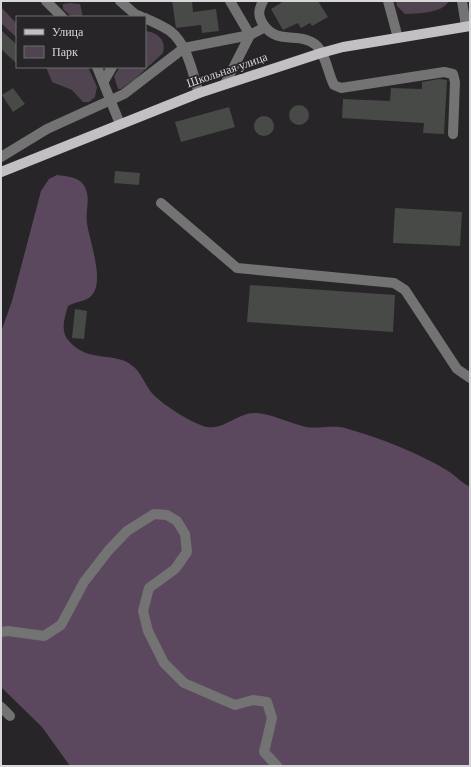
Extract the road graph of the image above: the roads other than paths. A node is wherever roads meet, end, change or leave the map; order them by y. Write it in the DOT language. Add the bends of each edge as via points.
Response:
graph roads {
  1 [pos="46,1"];
  2 [pos="120,1"];
  3 [pos="230,1"];
  4 [pos="263,1"];
  5 [pos="379,1"];
  6 [pos="388,1"];
  7 [pos="462,1"];
  8 [pos="391,14"];
  9 [pos="61,16"];
  10 [pos="137,16"];
  11 [pos="146,19"];
  12 [pos="468,26"];
  13 [pos="265,27"];
  14 [pos="250,35"];
  15 [pos="398,38"];
  16 [pos="184,48"];
  17 [pos="321,53"];
  18 [pos="98,68"];
  19 [pos="111,68"];
  20 [pos="104,81"];
  21 [pos="225,84"];
  22 [pos="199,93"];
  23 [pos="110,100"];
  24 [pos="120,124"];
  25 [pos="453,134"];
  26 [pos="1,157"];
  27 [pos="1,172"];
  28 [pos="161,203"];
  29 [pos="470,378"];
  30 [pos="1,632"];
  31 [pos="1,707"];
  32 [pos="10,716"];
  33 [pos="277,766"];
  1 -- 9 [label="lane"];
  2 -- 10 [label="lane"];
  3 -- 14 [label="lane"];
  4 -- 13 [label="lane" via="258,16"];
  5 -- 8 [label="lane"];
  6 -- 8 [label="lane"];
  7 -- 12 [label="lane"];
  8 -- 15 [label="lane"];
  11 -- 16 [label="lane" via="170,31"];
  12 -- 15 [label="main road, Школьная улица"];
  13 -- 14 [label="lane"];
  13 -- 17 [label="lane" via="272,34 308,41"];
  14 -- 16 [label="lane"];
  14 -- 21 [label="lane"];
  15 -- 17 [label="main road, Школьная улица"];
  16 -- 22 [label="lane"];
  16 -- 23 [label="lane" via="133,87"];
  17 -- 21 [label="main road, Школьная улица"];
  17 -- 25 [label="lane" via="334,85 341,88 444,72 453,74 456,82"];
  18 -- 20 [label="lane"];
  19 -- 20 [label="lane"];
  20 -- 23 [label="lane"];
  21 -- 22 [label="main road, Школьная улица"];
  22 -- 24 [label="main road, Школьная улица"];
  23 -- 24 [label="lane"];
  23 -- 26 [label="lane" via="37,134"];
  24 -- 27 [label="main road, Школьная улица"];
  28 -- 29 [label="lane" via="237,268 394,282 405,290 457,369"];
  30 -- 33 [label="lane" via="44,636 61,624 84,582 127,531 154,514 167,515 176,521 185,534 186,552 175,568 149,588 144,611 148,631 164,663 184,683 235,705 253,700 267,702 272,718 264,752"];
  31 -- 32 [label="lane"];
}
